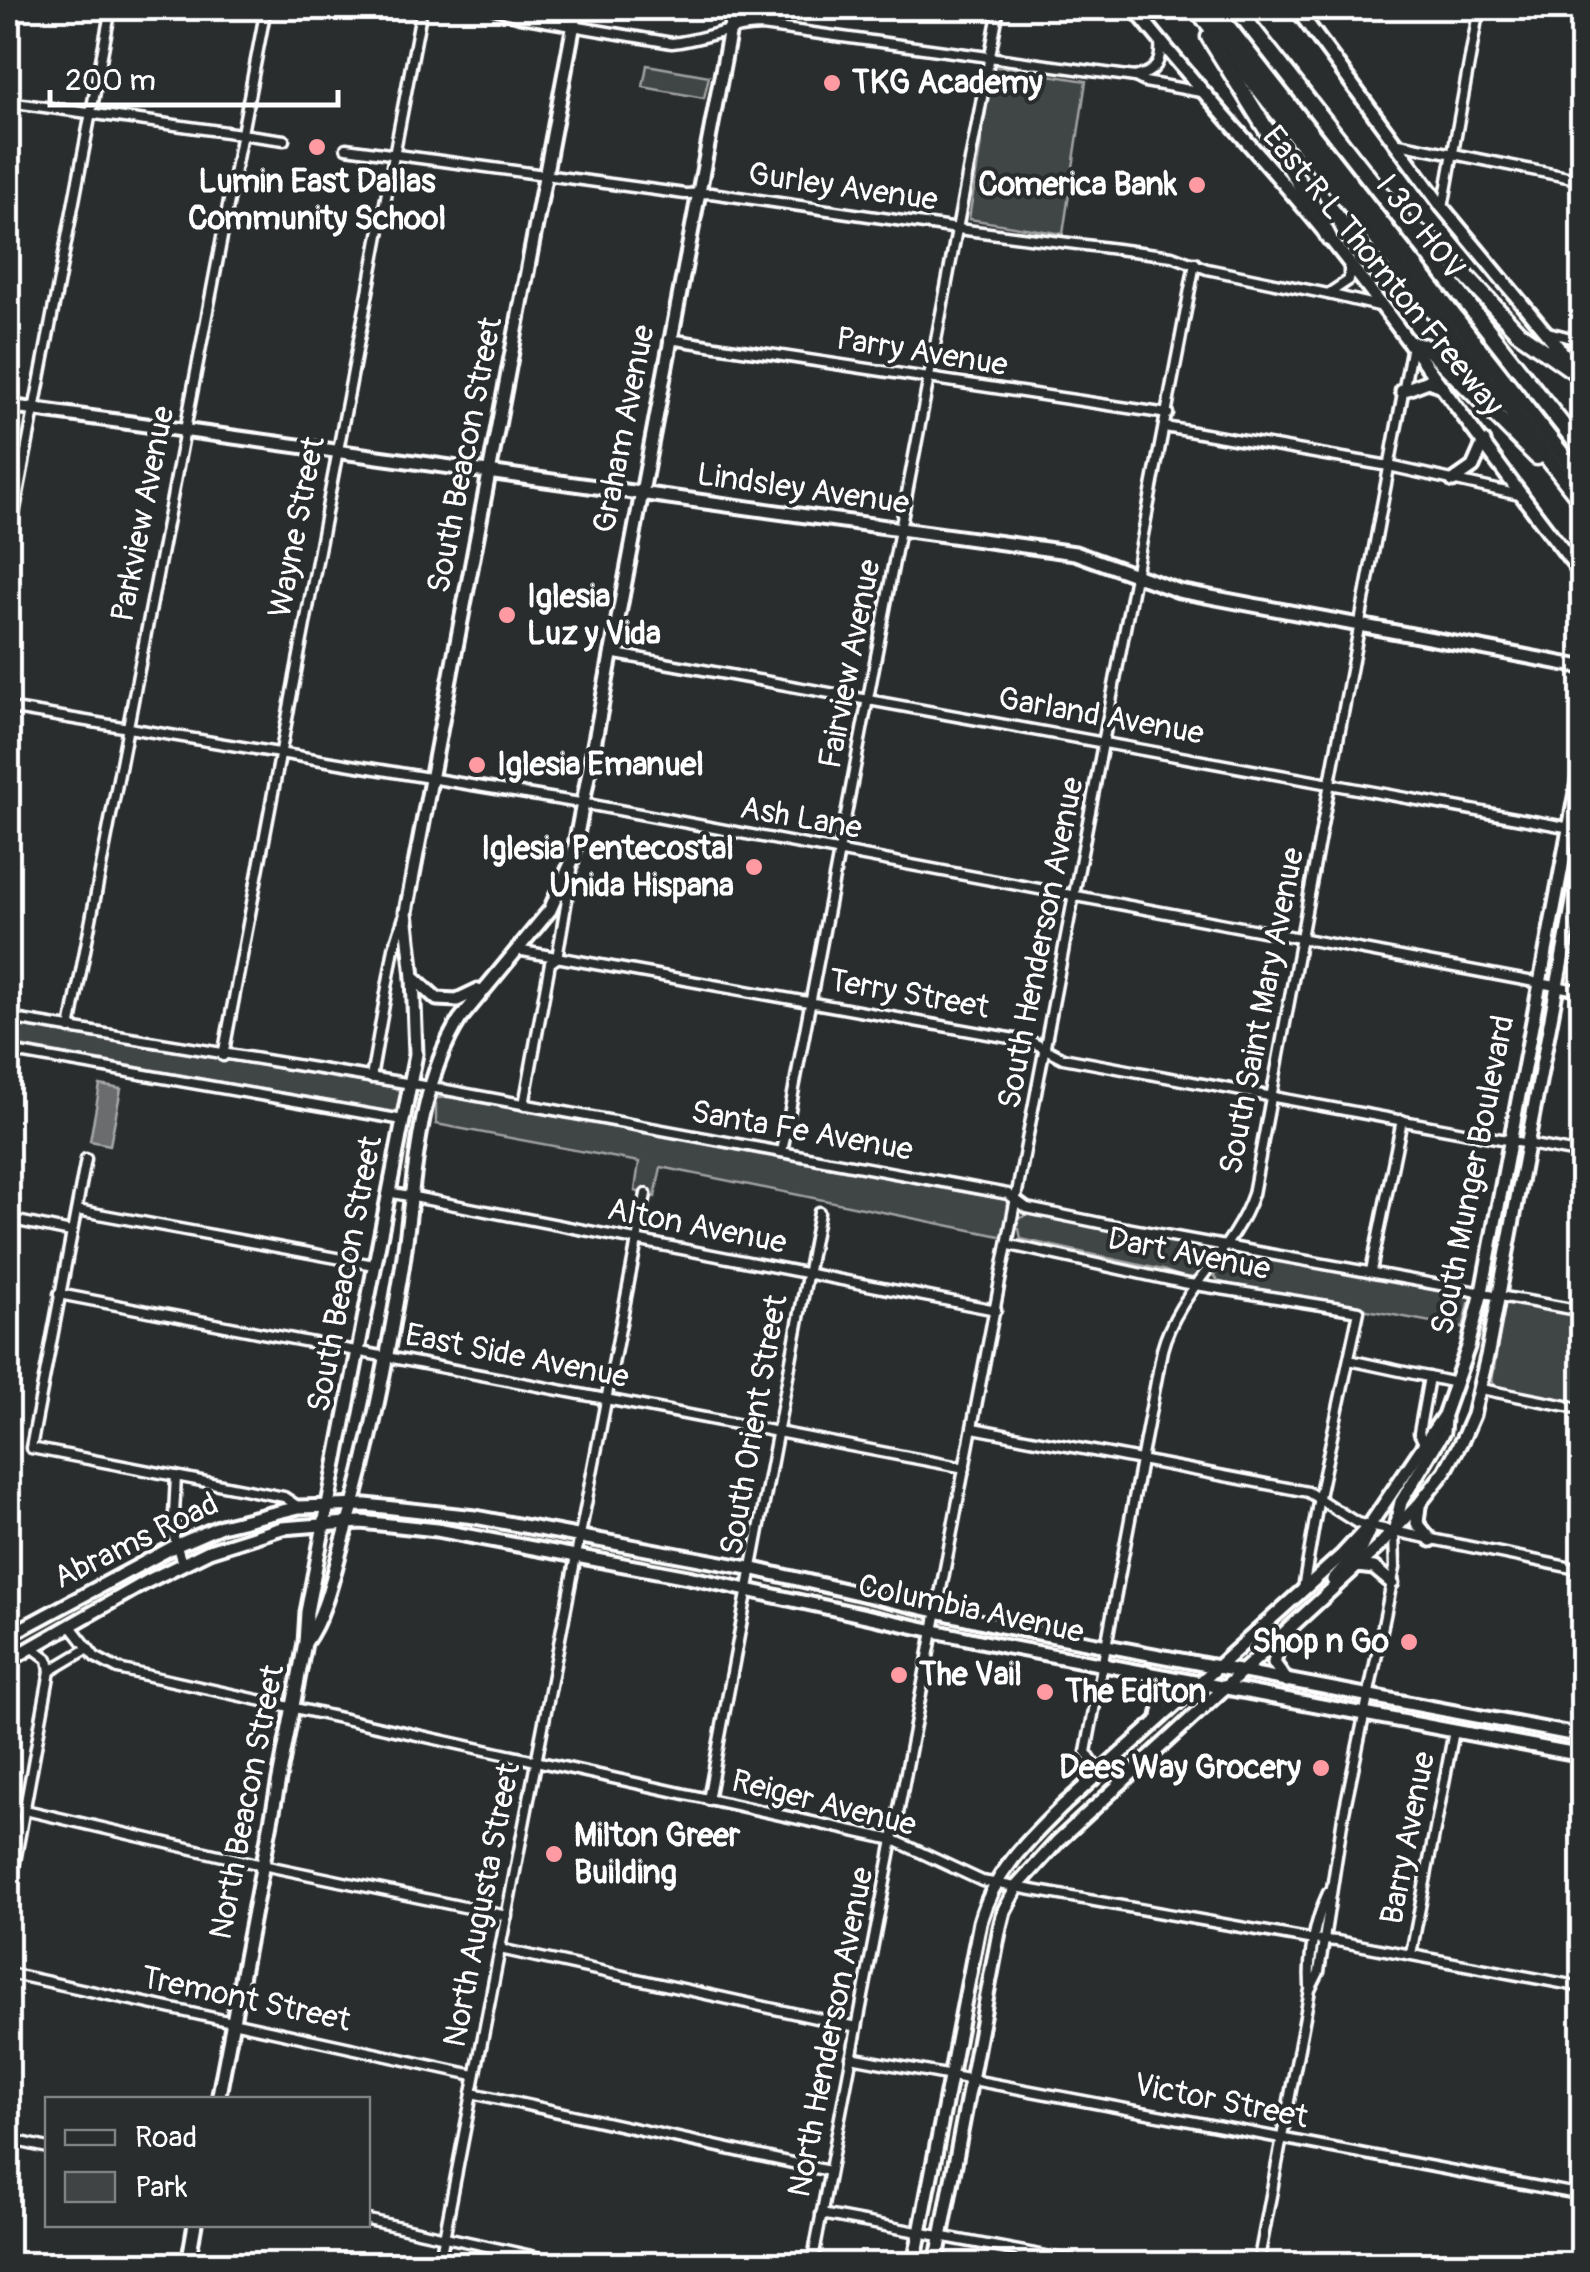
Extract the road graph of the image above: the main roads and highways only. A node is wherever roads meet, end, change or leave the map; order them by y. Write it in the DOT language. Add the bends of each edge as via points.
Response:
graph roads {
  1 [pos="576,8"];
  2 [pos="734,8"];
  3 [pos="1134,8"];
  4 [pos="1194,8"];
  5 [pos="1216,8"];
  6 [pos="1236,8"];
  7 [pos="1296,8"];
  8 [pos="1404,222"];
  9 [pos="1330,238"];
  10 [pos="1412,344"];
  11 [pos="1582,377"];
  12 [pos="1402,391"];
  13 [pos="1449,392"];
  14 [pos="8,406"];
  15 [pos="1484,442"];
  16 [pos="1582,450"];
  17 [pos="488,472"];
  18 [pos="1453,481"];
  19 [pos="1580,487"];
  20 [pos="640,494"];
  21 [pos="1582,574"];
  22 [pos="1582,668"];
  23 [pos="1582,760"];
  24 [pos="1576,829"];
  25 [pos="1582,854"];
  26 [pos="413,977"];
  27 [pos="483,988"];
  28 [pos="430,1087"];
  29 [pos="1444,1415"];
  30 [pos="1420,1503"];
  31 [pos="330,1504"];
  32 [pos="354,1504"];
  33 [pos="349,1521"];
  34 [pos="326,1523"];
  35 [pos="1369,1526"];
  36 [pos="1394,1532"];
  37 [pos="1431,1540"];
  38 [pos="1358,1566"];
  39 [pos="1392,1583"];
  40 [pos="1331,1589"];
  41 [pos="50,1614"];
  42 [pos="70,1626"];
  43 [pos="1283,1632"];
  44 [pos="8,1636"];
  45 [pos="305,1644"];
  46 [pos="8,1660"];
  47 [pos="1216,1668"];
  48 [pos="1147,1672"];
  49 [pos="1240,1672"];
  50 [pos="1287,1681"];
  51 [pos="1200,1683"];
  52 [pos="1224,1688"];
  53 [pos="1157,1721"];
  54 [pos="1550,1730"];
  55 [pos="1582,1736"];
  56 [pos="1546,1748"];
  57 [pos="1582,1755"];
  58 [pos="219,2097"];
  59 [pos="194,2227"];
  60 [pos="1582,2248"];
  61 [pos="188,2264"];
  62 [pos="914,2264"];
  63 [pos="936,2264"];
  64 [pos="1580,2264"];
  1 -- 17 [label="main road, South Beacon Street"];
  2 -- 20 [label="main road, Graham Avenue"];
  3 -- 9 [label="main road, East R L Thornton Freeway"];
  4 -- 9 [label="highway"];
  4 -- 19 [label="highway, East R L Thornton Freeway"];
  5 -- 19 [label="highway, I 30 HOV"];
  6 -- 8 [label="highway, East R L Thornton Freeway"];
  7 -- 11 [label="main road" via="1443,208"];
  8 -- 11 [label="highway" via="1440,247 1518,332"];
  8 -- 16 [label="highway, East R L Thornton Freeway"];
  9 -- 10 [label="main road, East R L Thornton Freeway"];
  10 -- 13 [label="main road, East R L Thornton Freeway"];
  10 -- 19 [label="highway" via="1427,347"];
  12 -- 13 [label="main road" via="1428,380"];
  13 -- 15 [label="main road, East R L Thornton Freeway"];
  14 -- 17 [label="main road, Lindsley Avenue"];
  15 -- 18 [label="main road" via="1473,467"];
  15 -- 21 [label="main road, East R L Thornton Freeway"];
  17 -- 20 [label="main road, Lindsley Avenue"];
  17 -- 26 [label="main road, South Beacon Street" via="406,912"];
  20 -- 22 [label="main road, Lindsley Avenue" via="1075,554 1179,591"];
  20 -- 27 [label="main road, Graham Avenue" via="572,861 550,910"];
  23 -- 24 [label="main road, South Munger Boulevard"];
  24 -- 29 [label="main road, South Munger Boulevard" via="1539,984 1482,1292"];
  25 -- 30 [label="main road, South Munger Boulevard" via="1481,1388 1463,1438"];
  26 -- 27 [label="main road" via="437,999 457,1000"];
  26 -- 31 [label="main road, South Beacon Street" via="416,1054"];
  27 -- 28 [label="main road, Graham Avenue" via="448,1039"];
  28 -- 32 [label="main road, South Beacon Street"];
  29 -- 35 [label="main road, South Munger Boulevard"];
  29 -- 36 [label="main road" via="1443,1432 1401,1502"];
  30 -- 36 [label="main road, South Munger Boulevard"];
  30 -- 37 [label="main road" via="1417,1523"];
  31 -- 32 [label="main road, Abrams Road"];
  31 -- 34 [label="main road, South Beacon Street"];
  31 -- 41 [label="main road, Abrams Road" via="221,1526"];
  32 -- 33 [label="main road, South Beacon Street"];
  32 -- 47 [label="main road, Columbia Avenue" via="451,1514 754,1569"];
  33 -- 34 [label="main road, Abrams Road"];
  33 -- 45 [label="main road, North Beacon Street"];
  33 -- 48 [label="main road, Columbia Avenue" via="576,1556"];
  34 -- 42 [label="main road, Abrams Road" via="257,1534 182,1563"];
  34 -- 45 [label="main road, South Beacon Street"];
  35 -- 40 [label="main road"];
  35 -- 47 [label="main road, South Munger Boulevard"];
  36 -- 38 [label="main road, South Munger Boulevard"];
  38 -- 39 [label="main road" via="1374,1568"];
  38 -- 40 [label="main road, South Munger Boulevard"];
  40 -- 43 [label="main road, South Munger Boulevard"];
  41 -- 42 [label="main road"];
  41 -- 44 [label="main road, Abrams Road"];
  42 -- 46 [label="main road, Abrams Road"];
  43 -- 49 [label="main road, South Munger Boulevard"];
  43 -- 50 [label="main road" via="1274,1663"];
  45 -- 58 [label="main road, North Beacon Street"];
  47 -- 49 [label="main road, Columbia Avenue"];
  47 -- 51 [label="main road, South Munger Boulevard"];
  48 -- 51 [label="main road, Columbia Avenue"];
  48 -- 53 [label="main road" via="1163,1695"];
  49 -- 50 [label="main road, Columbia Avenue"];
  49 -- 52 [label="main road, South Munger Boulevard"];
  50 -- 54 [label="main road, Columbia Avenue"];
  51 -- 52 [label="main road, Columbia Avenue"];
  51 -- 53 [label="main road, South Munger Boulevard"];
  52 -- 56 [label="main road, Columbia Avenue"];
  52 -- 63 [label="main road, South Munger Boulevard" via="1058,1841 1004,1911"];
  53 -- 62 [label="main road, South Munger Boulevard" via="1021,1848 994,1883 980,1922"];
  54 -- 55 [label="main road, Columbia Avenue"];
  54 -- 56 [label="main road"];
  56 -- 57 [label="main road, Columbia Avenue"];
  59 -- 61 [label="main road"];
  60 -- 64 [label="main road"];
}
